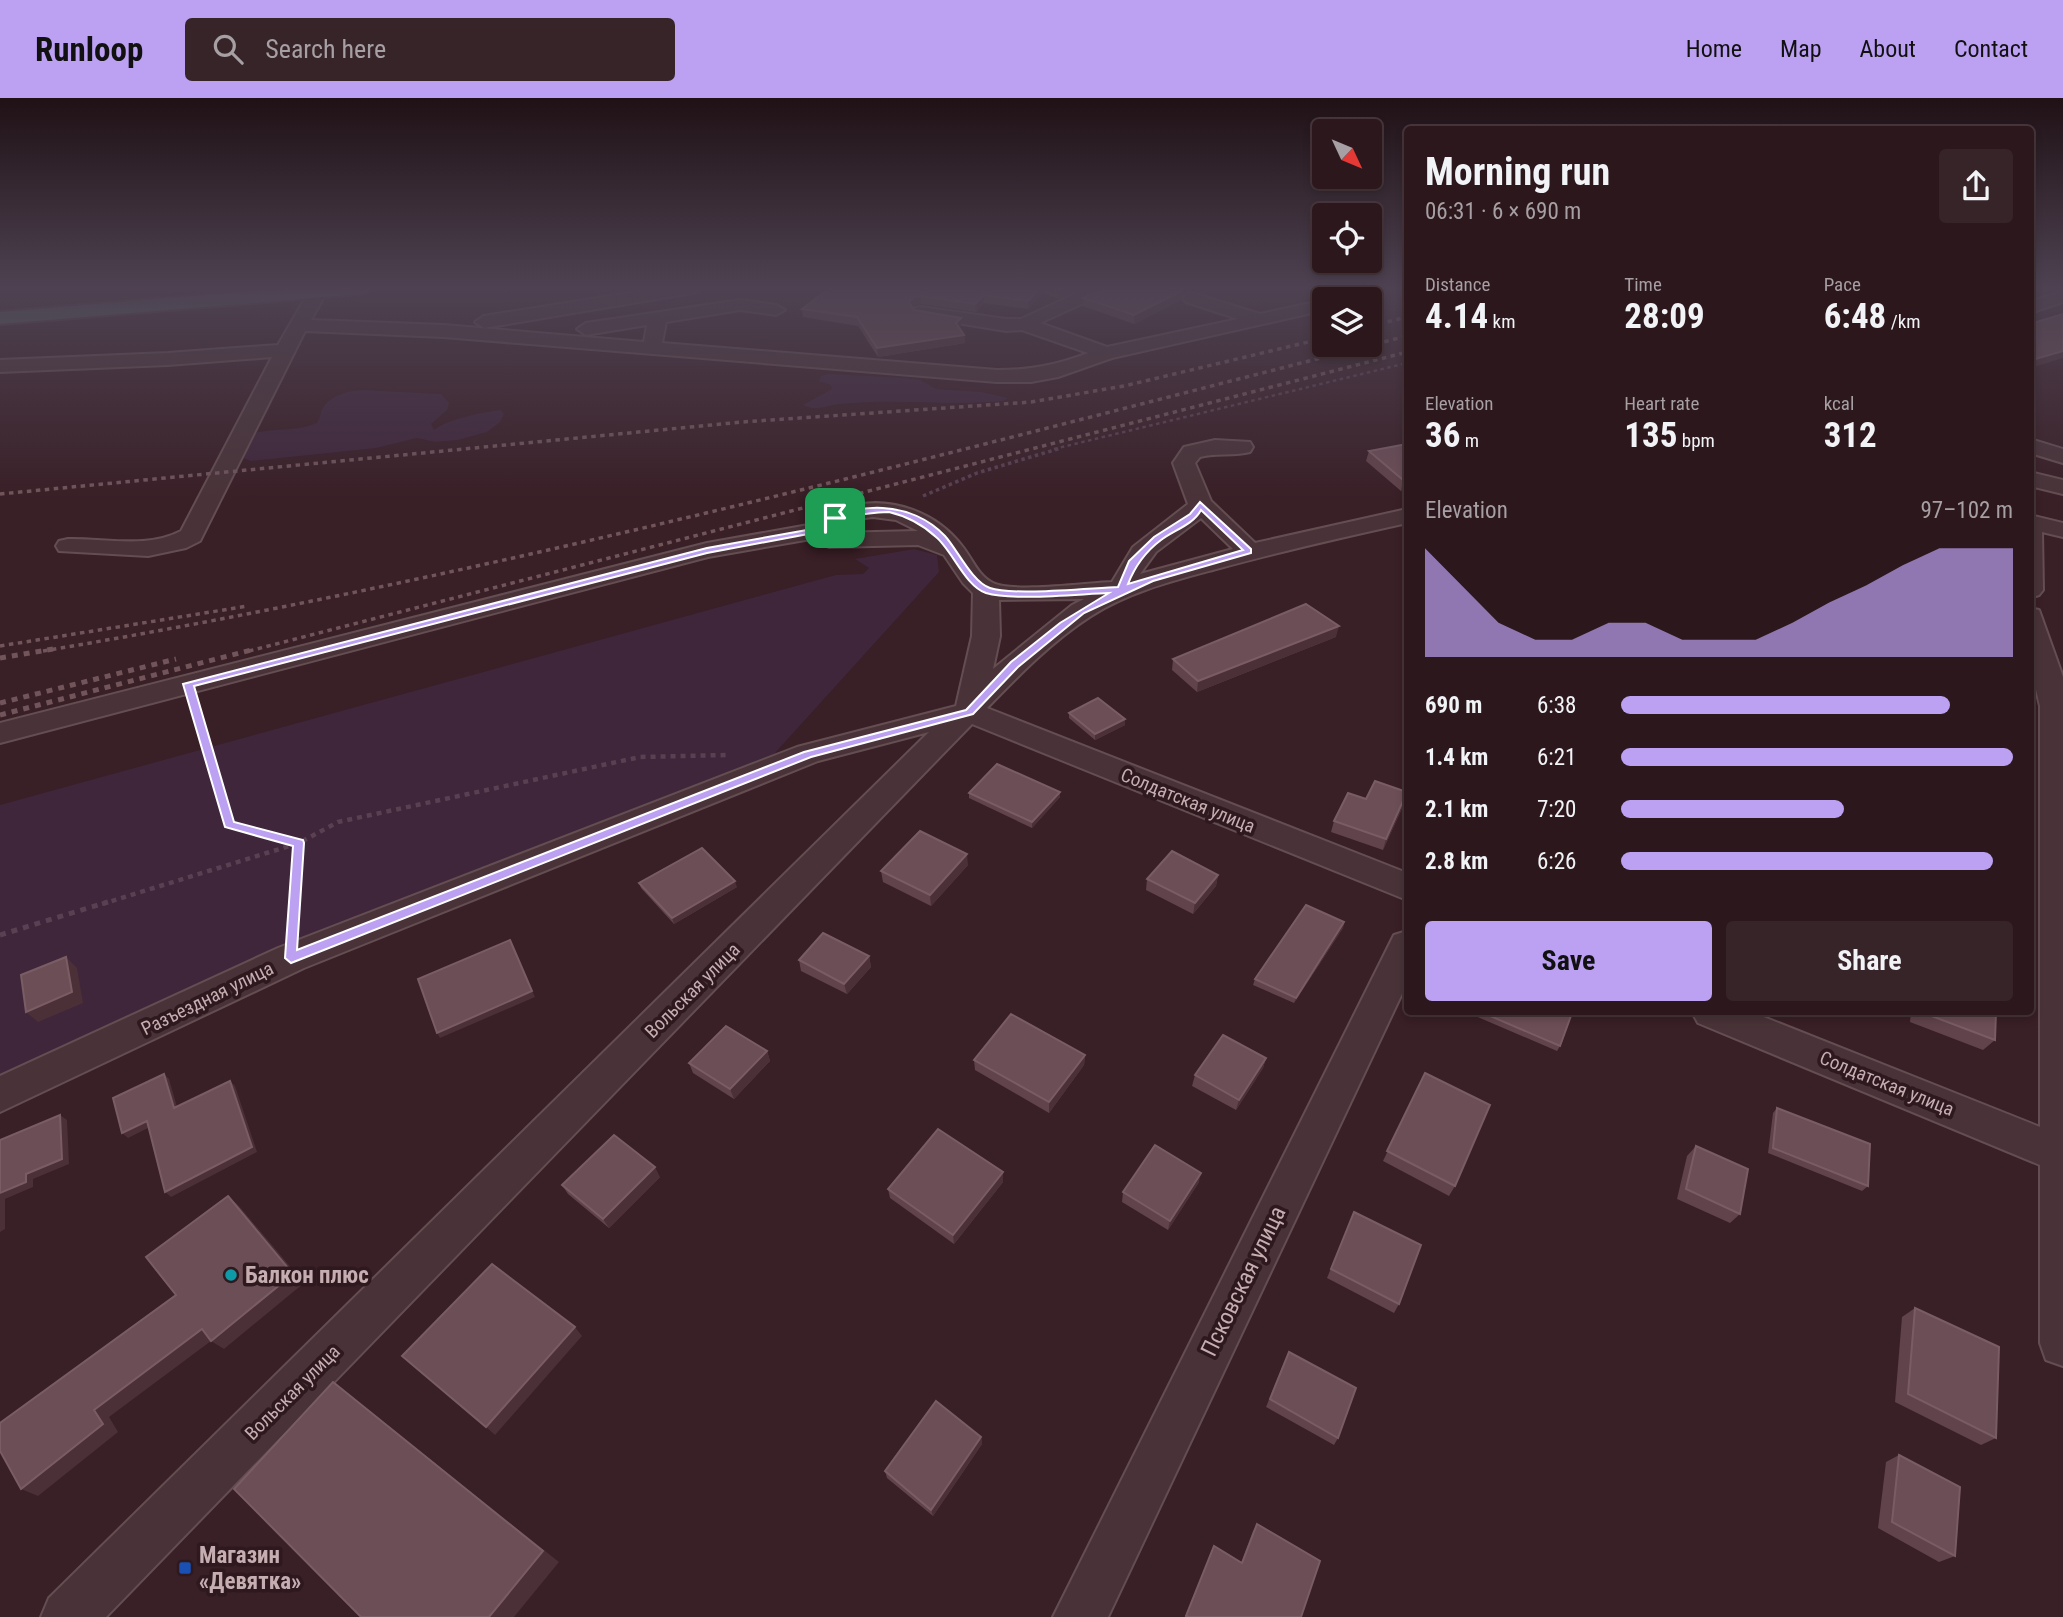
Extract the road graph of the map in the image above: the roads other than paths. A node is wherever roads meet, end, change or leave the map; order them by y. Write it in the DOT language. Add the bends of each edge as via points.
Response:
graph roads {
  1 [pos="169,359"];
  2 [pos="281,359"];
  3 [pos="787,359"];
  4 [pos="1090,359"];
  5 [pos="0,366"];
  6 [pos="1242,447"];
  7 [pos="2034,447"];
  8 [pos="2063,456"];
  9 [pos="2034,481"];
  10 [pos="2063,487"];
  11 [pos="1200,505"];
  12 [pos="1404,517"];
  13 [pos="2034,523"];
  14 [pos="821,530"];
  15 [pos="2063,530"];
  16 [pos="68,545"];
  17 [pos="952,550"];
  18 [pos="1248,551"];
  19 [pos="986,590"];
  20 [pos="1122,590"];
  21 [pos="2034,638"];
  22 [pos="970,712"];
  23 [pos="0,733"];
  24 [pos="1404,886"];
  25 [pos="1404,950"];
  26 [pos="1718,1015"];
  27 [pos="0,1095"];
  28 [pos="2062,1155"];
  29 [pos="2063,1343"];
  30 [pos="68,1617"];
  31 [pos="1080,1617"];
  1 -- 5 [label="street"];
  2 -- 16 [label="street" via="191,536 156,547"];
  3 -- 4 [label="street" via="1031,376"];
  6 -- 11 [label="street" via="1192,452 1184,463"];
  7 -- 8 [label="street"];
  9 -- 10 [label="street"];
  11 -- 18 [label="street"];
  11 -- 20 [label="street" via="1194,516 1157,539 1132,563"];
  12 -- 18 [label="street, Вольская улица"];
  13 -- 15 [label="street"];
  14 -- 17 [label="street" via="821,536 829,540 921,538"];
  14 -- 17 [label="street" via="846,514 898,511 922,521"];
  14 -- 23 [label="street" via="695,553"];
  17 -- 19 [label="street"];
  18 -- 20 [label="street, Вольская улица"];
  19 -- 20 [label="street"];
  19 -- 22 [label="street" via="986,636"];
  20 -- 22 [label="street, Вольская улица" via="1081,611 1014,664"];
  21 -- 28 [label="street" via="2051,683 2054,706"];
  22 -- 24 [label="street, Солдатская улица"];
  22 -- 27 [label="street, Разъездная улица" via="808,754 291,958"];
  22 -- 30 [label="street, Вольская улица"];
  25 -- 31 [label="street, Псковская улица"];
  26 -- 28 [label="street, Солдатская улица"];
  28 -- 29 [label="street"];
}
